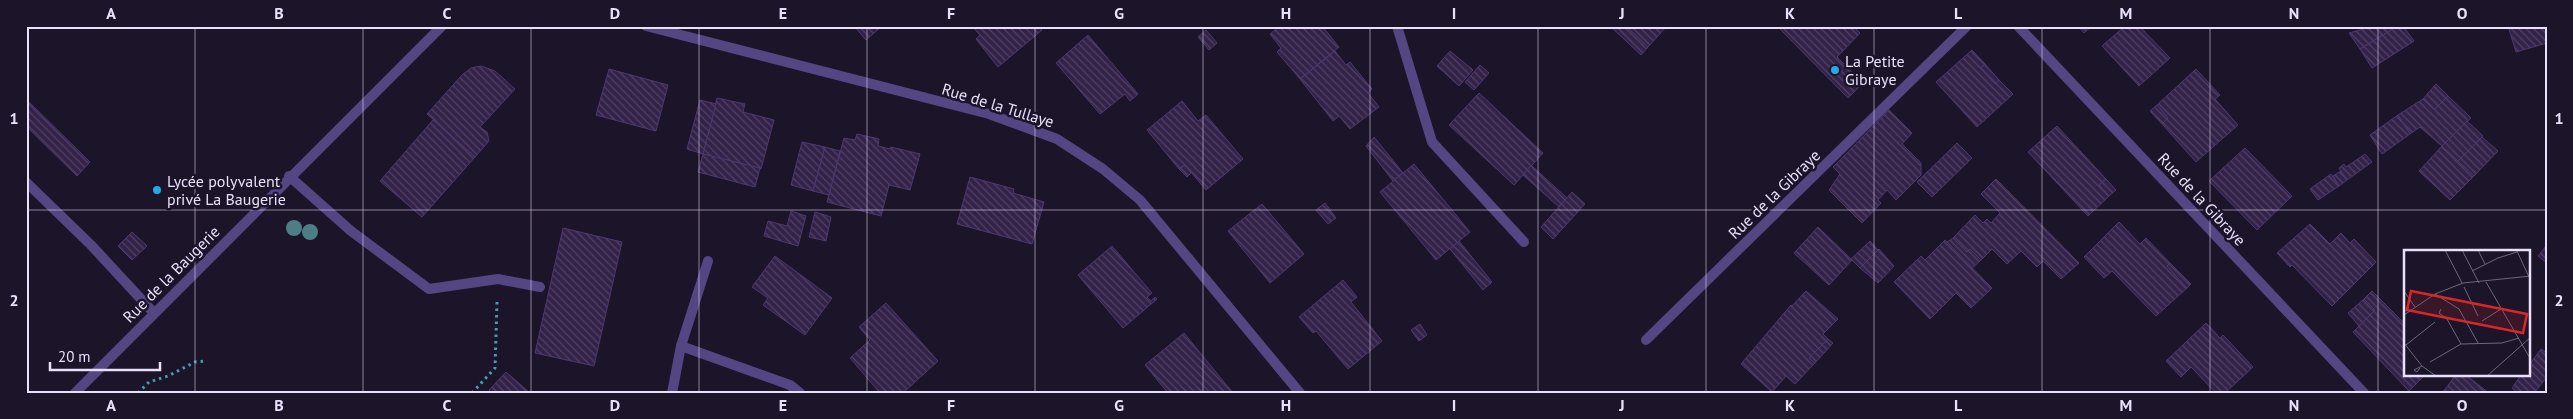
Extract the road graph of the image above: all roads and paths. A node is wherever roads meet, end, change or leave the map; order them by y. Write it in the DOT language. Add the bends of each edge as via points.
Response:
graph roads {
  1 [pos="442,26"];
  2 [pos="646,26"];
  3 [pos="1397,26"];
  4 [pos="1966,26"];
  5 [pos="2018,26"];
  6 [pos="290,176"];
  7 [pos="26,182"];
  8 [pos="1524,242"];
  9 [pos="708,261"];
  10 [pos="498,279"];
  11 [pos="540,287"];
  12 [pos="154,312"];
  13 [pos="1646,340"];
  14 [pos="681,346"];
  15 [pos="206,361"];
  16 [pos="75,393"];
  17 [pos="138,393"];
  18 [pos="472,393"];
  19 [pos="672,393"];
  20 [pos="800,393"];
  21 [pos="1300,393"];
  22 [pos="2364,393"];
  1 -- 6 [label="street, Rue de la Baugerie"];
  2 -- 21 [label="street, Rue de la Tullaye" via="989,114 1057,139 1103,169 1140,200"];
  3 -- 8 [label="street" via="1432,142"];
  4 -- 13 [label="street, Rue de la Gibraye"];
  5 -- 22 [label="street, Rue de la Gibraye"];
  6 -- 10 [label="street" via="351,231 429,289"];
  6 -- 12 [label="street, Rue de la Baugerie"];
  7 -- 12 [label="street"];
  9 -- 14 [label="street"];
  10 -- 11 [label="street"];
  10 -- 18 [label="path" via="495,368"];
  12 -- 16 [label="street, Rue de la Baugerie"];
  14 -- 19 [label="street"];
  14 -- 20 [label="street" via="790,385"];
  15 -- 17 [label="path" via="195,362 149,382"];
}
